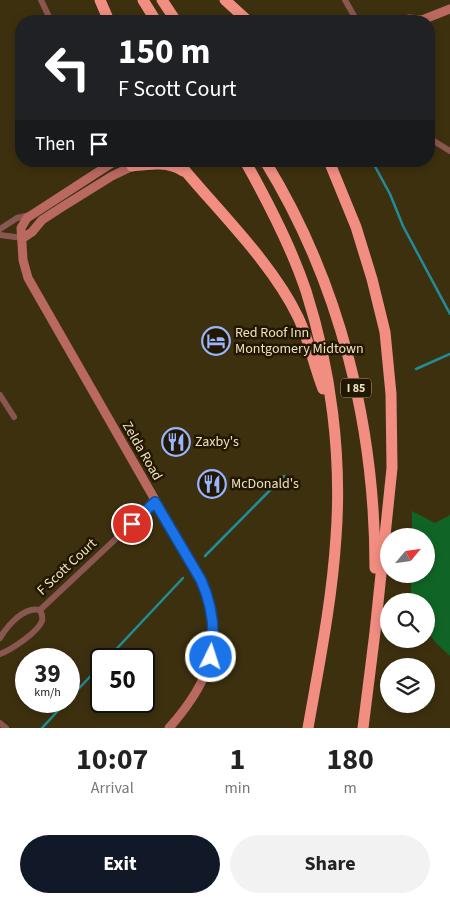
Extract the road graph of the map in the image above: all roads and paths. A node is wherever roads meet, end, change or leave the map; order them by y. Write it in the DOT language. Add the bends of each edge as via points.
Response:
graph roads {
  1 [pos="41,0"];
  2 [pos="100,0"];
  3 [pos="143,0"];
  4 [pos="162,0"];
  5 [pos="225,0"];
  6 [pos="344,0"];
  7 [pos="450,9"];
  8 [pos="48,15"];
  9 [pos="106,15"];
  10 [pos="152,15"];
  11 [pos="172,15"];
  12 [pos="241,15"];
  13 [pos="353,15"];
  14 [pos="435,15"];
  15 [pos="435,142"];
  16 [pos="450,152"];
  17 [pos="102,167"];
  18 [pos="132,167"];
  19 [pos="174,167"];
  20 [pos="182,167"];
  21 [pos="248,167"];
  22 [pos="269,167"];
  23 [pos="331,167"];
  24 [pos="188,175"];
  25 [pos="31,215"];
  26 [pos="0,229"];
  27 [pos="0,235"];
  28 [pos="22,238"];
  29 [pos="0,395"];
  30 [pos="332,414"];
  31 [pos="14,417"];
  32 [pos="155,502"];
  33 [pos="40,610"];
  34 [pos="375,632"];
  35 [pos="0,638"];
  36 [pos="0,654"];
  37 [pos="0,723"];
  38 [pos="6,728"];
  39 [pos="169,728"];
  40 [pos="308,728"];
  41 [pos="362,728"];
  1 -- 8 [label="street"];
  2 -- 9 [label="highway"];
  3 -- 10 [label="highway"];
  4 -- 11 [label="highway"];
  5 -- 12 [label="highway"];
  6 -- 13 [label="street"];
  7 -- 14 [label="main road"];
  15 -- 16 [label="street"];
  17 -- 25 [label="main road"];
  18 -- 28 [label="main road" via="62,207"];
  19 -- 24 [label="highway"];
  20 -- 24 [label="highway"];
  21 -- 30 [label="highway, I 85" via="305,290 318,332"];
  22 -- 34 [label="highway, I 85" via="286,195 316,260 339,324 358,396 371,477"];
  23 -- 34 [label="highway" via="356,227 372,279 385,332 390,385 392,468"];
  24 -- 30 [label="highway" via="239,233 285,294 298,317"];
  25 -- 26 [label="street" via="17,218"];
  25 -- 28 [label="main road, Zelda Road" via="22,228"];
  27 -- 28 [label="street"];
  28 -- 32 [label="main road, Zelda Road" via="28,278"];
  29 -- 31 [label="street"];
  30 -- 40 [label="highway, I 85" via="338,478 336,536 332,582"];
  32 -- 33 [label="street, F Scott Court"];
  32 -- 39 [label="main road, Zelda Road" via="201,580 213,619 213,646 204,680 187,708"];
  33 -- 35 [label="street, F Scott Court" via="28,610"];
  33 -- 36 [label="street, F Scott Court" via="43,616 38,628"];
  34 -- 41 [label="highway, I 85"];
  37 -- 38 [label="street"];
}
